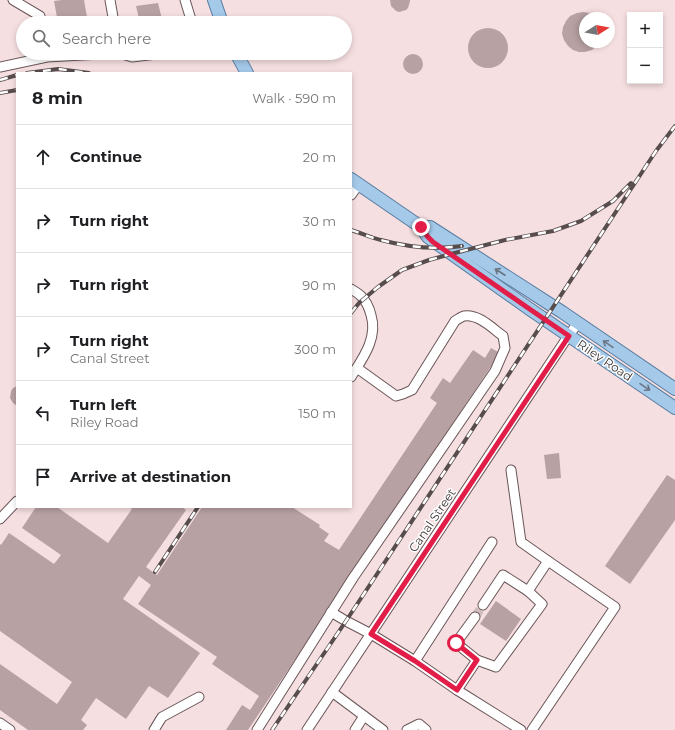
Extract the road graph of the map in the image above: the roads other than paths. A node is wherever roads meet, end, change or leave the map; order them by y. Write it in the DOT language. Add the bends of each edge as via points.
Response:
graph roads {
  1 [pos="13,0"];
  2 [pos="110,0"];
  3 [pos="185,0"];
  4 [pos="214,0"];
  5 [pos="40,16"];
  6 [pos="113,16"];
  7 [pos="190,16"];
  8 [pos="220,16"];
  9 [pos="27,60"];
  10 [pos="240,60"];
  11 [pos="0,67"];
  12 [pos="246,72"];
  13 [pos="355,182"];
  14 [pos="352,192"];
  15 [pos="421,227"];
  16 [pos="352,289"];
  17 [pos="578,323"];
  18 [pos="569,336"];
  19 [pos="356,368"];
  20 [pos="352,375"];
  21 [pos="675,389"];
  22 [pos="675,408"];
  23 [pos="511,470"];
  24 [pos="16,502"];
  25 [pos="0,519"];
  26 [pos="492,542"];
  27 [pos="548,561"];
  28 [pos="528,592"];
  29 [pos="483,605"];
  30 [pos="331,612"];
  31 [pos="475,617"];
  32 [pos="371,634"];
  33 [pos="477,660"];
  34 [pos="415,661"];
  35 [pos="457,690"];
  36 [pos="332,692"];
  37 [pos="199,697"];
  38 [pos="364,716"];
  39 [pos="0,723"];
  40 [pos="10,730"];
  41 [pos="154,730"];
  42 [pos="256,730"];
  43 [pos="307,730"];
  44 [pos="354,730"];
  45 [pos="383,730"];
  46 [pos="407,730"];
  47 [pos="426,730"];
  48 [pos="521,730"];
  49 [pos="532,730"];
  1 -- 5 [label="street"];
  2 -- 6 [label="street"];
  3 -- 7 [label="street"];
  4 -- 8 [label="main road"];
  9 -- 11 [label="street"];
  10 -- 12 [label="main road"];
  13 -- 14 [label="street"];
  13 -- 15 [label="main road, Riley Road"];
  17 -- 15 [label="main road, Riley Road, one-way" via="430,227"];
  15 -- 18 [label="main road, Riley Road" via="433,242"];
  16 -- 19 [label="street" via="369,306 373,321 372,336 365,355"];
  17 -- 18 [label="street, Canal Street"];
  21 -- 17 [label="main road, Riley Road, one-way"];
  18 -- 22 [label="main road, Riley Road, one-way"];
  18 -- 32 [label="street, Canal Street"];
  19 -- 20 [label="street"];
  19 -- 30 [label="street" via="396,396 412,390 455,321 463,316 473,316 503,336 505,348 495,371"];
  23 -- 27 [label="street" via="521,542"];
  24 -- 25 [label="street"];
  26 -- 34 [label="street"];
  27 -- 28 [label="street"];
  27 -- 49 [label="street" via="615,607"];
  28 -- 29 [label="street" via="503,575"];
  28 -- 33 [label="street" via="542,604 496,667"];
  30 -- 32 [label="street"];
  30 -- 42 [label="street"];
  31 -- 33 [label="street" via="456,643"];
  32 -- 34 [label="street"];
  32 -- 36 [label="street, Canal Street"];
  33 -- 35 [label="street"];
  34 -- 35 [label="street"];
  35 -- 48 [label="street"];
  36 -- 38 [label="street"];
  36 -- 43 [label="street, Canal Street"];
  37 -- 41 [label="street" via="162,717"];
  38 -- 44 [label="street"];
  38 -- 45 [label="street"];
  39 -- 40 [label="street"];
  46 -- 47 [label="street" via="419,724"];
}
